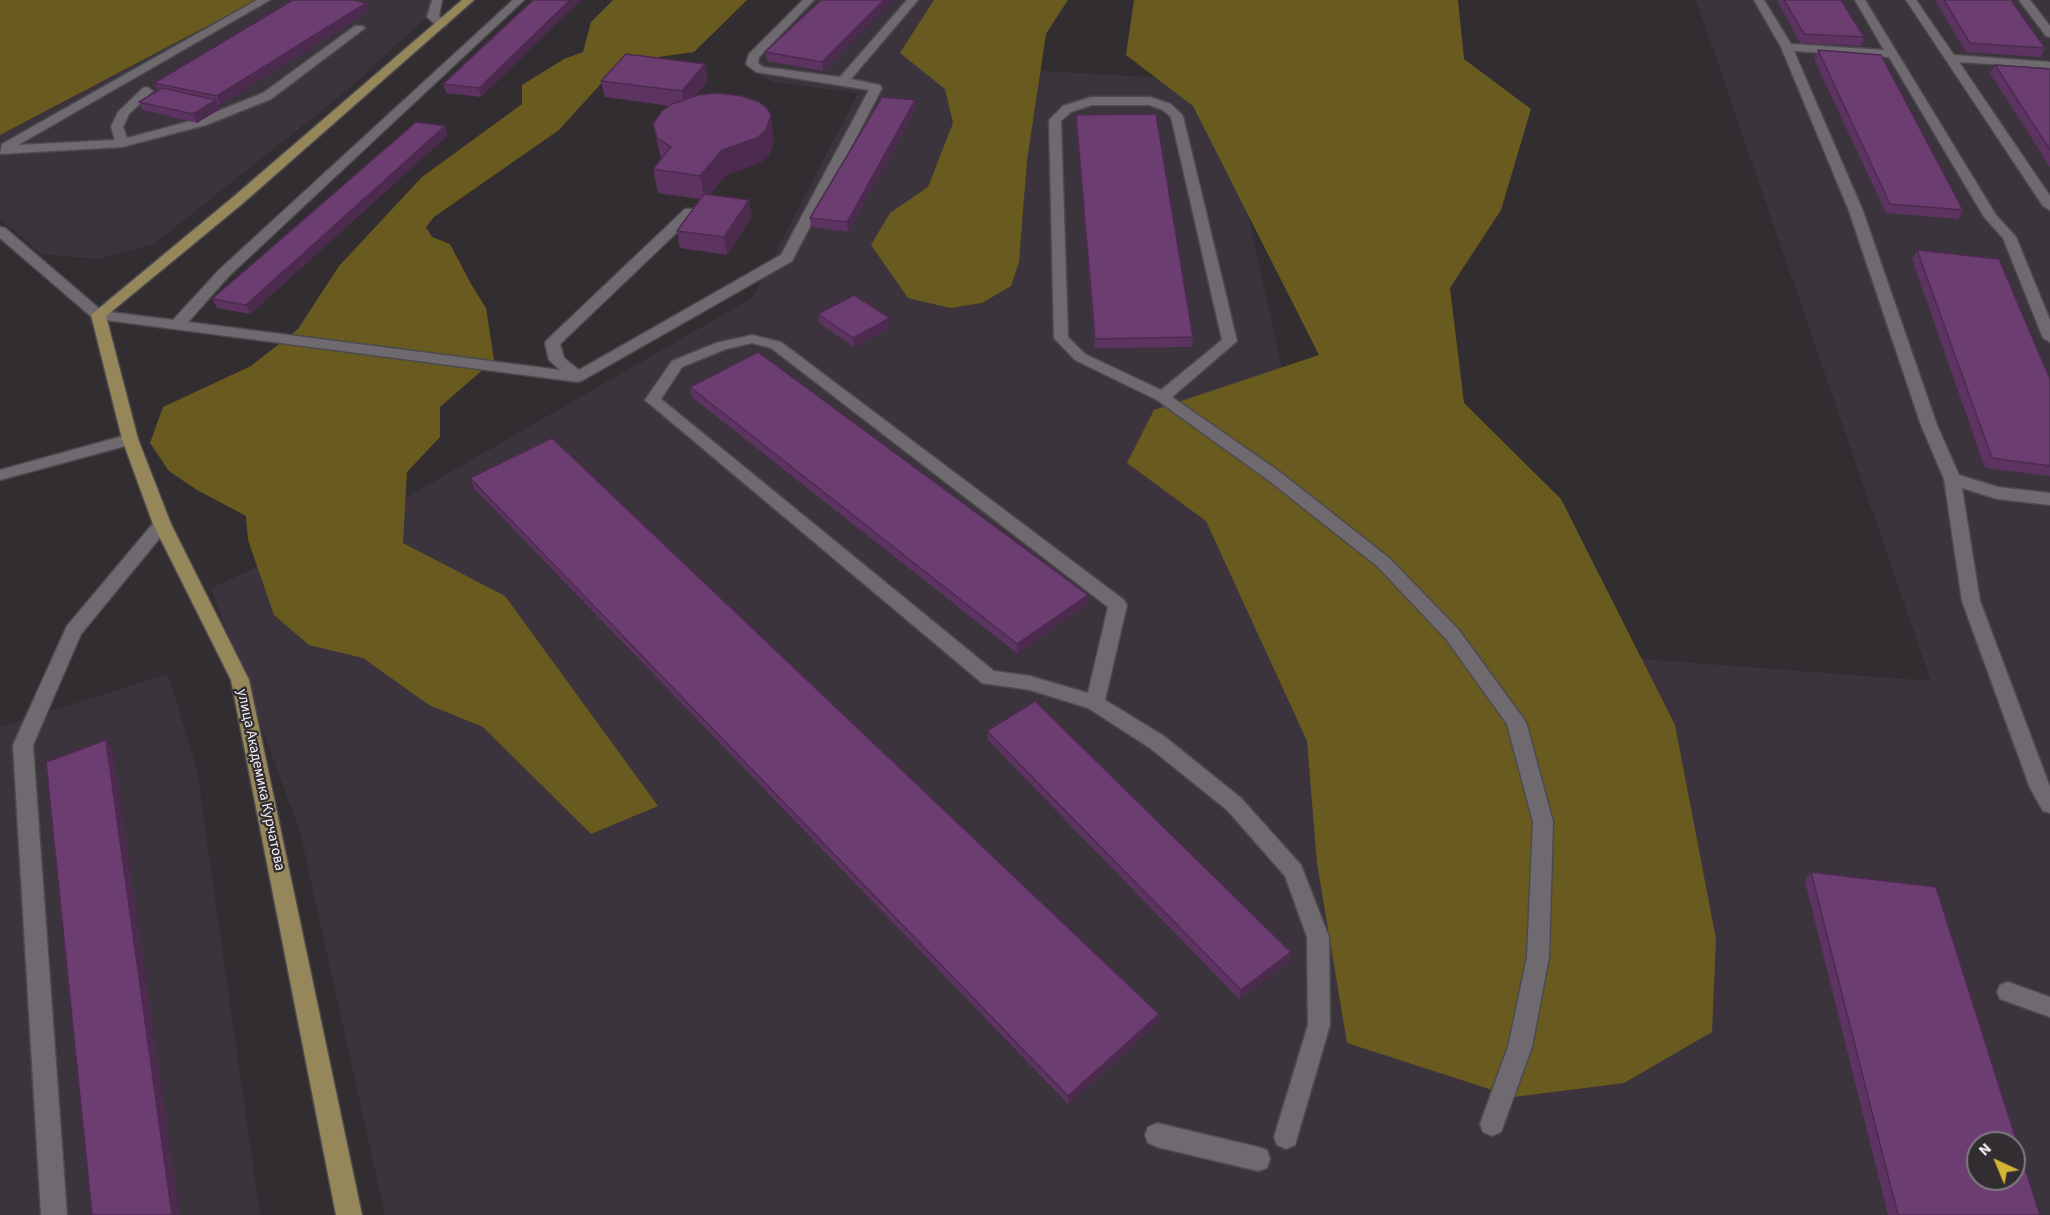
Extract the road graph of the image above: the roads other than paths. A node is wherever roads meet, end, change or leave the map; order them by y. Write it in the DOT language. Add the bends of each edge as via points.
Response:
graph roads {
  1 [pos="265,0"];
  2 [pos="437,0"];
  3 [pos="469,0"];
  4 [pos="519,0"];
  5 [pos="809,0"];
  6 [pos="913,0"];
  7 [pos="1759,0"];
  8 [pos="1860,0"];
  9 [pos="1911,0"];
  10 [pos="2024,0"];
  11 [pos="441,24"];
  12 [pos="358,28"];
  13 [pos="2050,34"];
  14 [pos="1787,47"];
  15 [pos="1894,54"];
  16 [pos="1948,58"];
  17 [pos="2050,65"];
  18 [pos="843,81"];
  19 [pos="147,91"];
  20 [pos="122,143"];
  21 [pos="2,149"];
  22 [pos="2050,206"];
  23 [pos="690,212"];
  24 [pos="0,231"];
  25 [pos="98,315"];
  26 [pos="177,325"];
  27 [pos="2050,338"];
  28 [pos="578,377"];
  29 [pos="1162,398"];
  30 [pos="130,439"];
  31 [pos="0,474"];
  32 [pos="1953,479"];
  33 [pos="2050,499"];
  34 [pos="162,524"];
  35 [pos="1095,703"];
  36 [pos="2050,805"];
  37 [pos="2008,992"];
  38 [pos="2050,1007"];
  39 [pos="1492,1124"];
  40 [pos="1157,1135"];
  41 [pos="1286,1137"];
  42 [pos="1258,1160"];
  43 [pos="54,1215"];
  44 [pos="350,1215"];
  1 -- 21 [label="street"];
  2 -- 11 [label="street" via="433,16"];
  3 -- 11 [label="main road"];
  4 -- 26 [label="street" via="224,273"];
  5 -- 18 [label="street" via="753,56 752,64 760,70"];
  6 -- 18 [label="street"];
  7 -- 14 [label="street"];
  8 -- 15 [label="street"];
  9 -- 16 [label="street"];
  10 -- 13 [label="street"];
  11 -- 25 [label="main road"];
  12 -- 20 [label="street" via="267,96 202,122"];
  14 -- 15 [label="street"];
  14 -- 32 [label="street" via="1856,211 1929,425"];
  15 -- 27 [label="street" via="1991,217 2009,237"];
  16 -- 17 [label="street"];
  16 -- 22 [label="street"];
  18 -- 28 [label="street" via="876,88 788,258"];
  19 -- 20 [label="street" via="124,112 117,127"];
  20 -- 21 [label="street"];
  23 -- 28 [label="street" via="552,342 557,360"];
  24 -- 25 [label="street"];
  25 -- 26 [label="street"];
  25 -- 30 [label="main road, улица Академика Курчатова"];
  26 -- 28 [label="street"];
  29 -- 29 [label="street" via="1080,357 1061,338 1055,120 1067,109 1091,101 1150,101 1167,107 1177,116 1230,341"];
  29 -- 39 [label="street" via="1274,476 1383,562 1452,634 1515,722 1543,822 1538,957 1520,1047"];
  30 -- 31 [label="street"];
  30 -- 34 [label="main road, улица Академика Курчатова"];
  32 -- 33 [label="street" via="1997,493"];
  32 -- 36 [label="street" via="1971,601 2040,788"];
  34 -- 43 [label="street" via="73,631 23,745"];
  34 -- 44 [label="main road, улица Академика Курчатова" via="240,680"];
  35 -- 35 [label="street" via="1030,683 989,678 653,400 677,364 721,346 752,339 776,345 1118,605"];
  35 -- 41 [label="street" via="1157,742 1234,804 1294,871 1318,937 1319,1025"];
  37 -- 38 [label="street"];
  40 -- 42 [label="street"];
}
